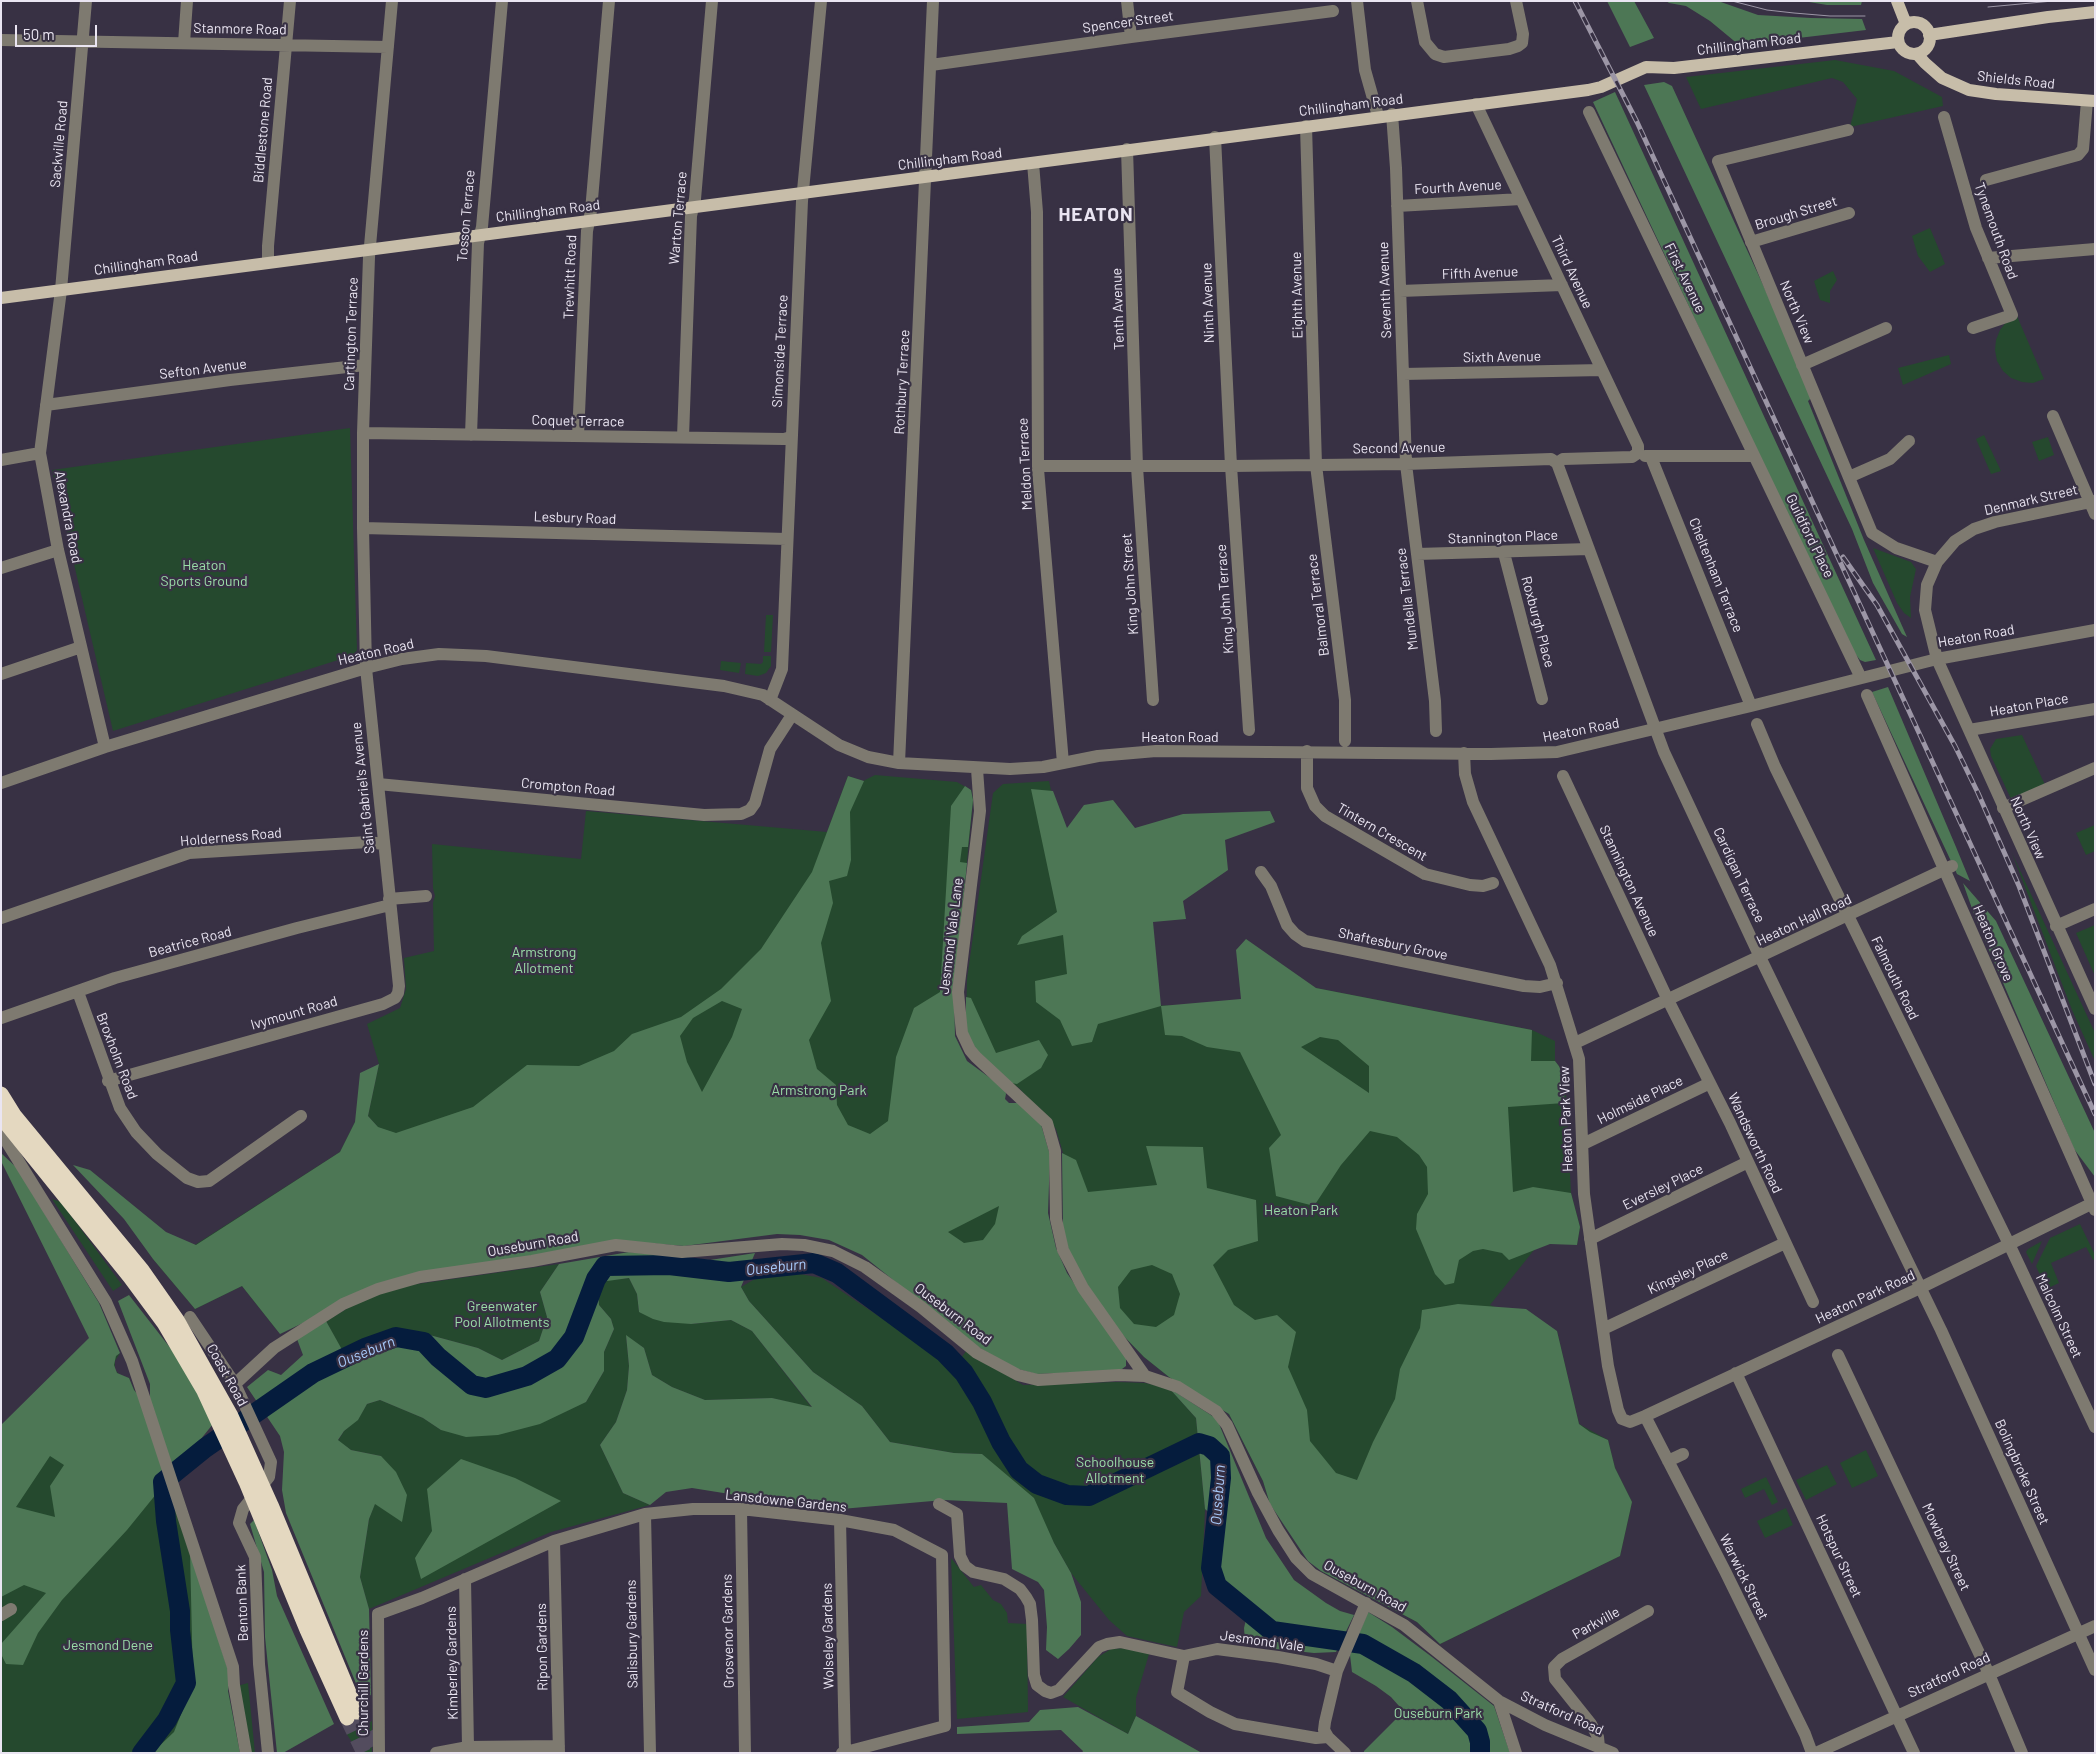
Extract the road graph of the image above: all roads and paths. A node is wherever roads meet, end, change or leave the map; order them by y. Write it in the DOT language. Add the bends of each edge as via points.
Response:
graph roads {
  1 [pos="86,1"];
  2 [pos="187,1"];
  3 [pos="290,1"];
  4 [pos="392,1"];
  5 [pos="502,1"];
  6 [pos="610,1"];
  7 [pos="712,1"];
  8 [pos="821,1"];
  9 [pos="933,1"];
  10 [pos="1126,1"];
  11 [pos="1357,1"];
  12 [pos="1417,1"];
  13 [pos="1516,1"];
  14 [pos="1897,1"];
  15 [pos="1331,11"];
  16 [pos="2095,12"];
  17 [pos="1906,24"];
  18 [pos="1929,35"];
  19 [pos="1131,36"];
  20 [pos="1,40"];
  21 [pos="83,41"];
  22 [pos="184,42"];
  23 [pos="1898,42"];
  24 [pos="286,45"];
  25 [pos="388,47"];
  26 [pos="1917,54"];
  27 [pos="931,65"];
  28 [pos="2091,101"];
  29 [pos="1476,104"];
  30 [pos="1589,112"];
  31 [pos="1392,114"];
  32 [pos="1378,116"];
  33 [pos="1944,117"];
  34 [pos="1306,126"];
  35 [pos="1848,130"];
  36 [pos="1215,138"];
  37 [pos="1127,150"];
  38 [pos="1033,163"];
  39 [pos="927,177"];
  40 [pos="1986,180"];
  41 [pos="803,193"];
  42 [pos="1521,199"];
  43 [pos="1397,206"];
  44 [pos="693,208"];
  45 [pos="1848,213"];
  46 [pos="589,220"];
  47 [pos="480,235"];
  48 [pos="1751,242"];
  49 [pos="370,249"];
  50 [pos="2094,251"];
  51 [pos="1988,258"];
  52 [pos="268,262"];
  53 [pos="1562,285"];
  54 [pos="62,290"];
  55 [pos="1400,291"];
  56 [pos="1,298"];
  57 [pos="1886,328"];
  58 [pos="1973,328"];
  59 [pos="365,365"];
  60 [pos="1802,365"];
  61 [pos="1602,370"];
  62 [pos="1403,374"];
  63 [pos="46,405"];
  64 [pos="2053,416"];
  65 [pos="363,433"];
  66 [pos="471,435"];
  67 [pos="578,436"];
  68 [pos="792,437"];
  69 [pos="683,438"];
  70 [pos="1909,441"];
  71 [pos="40,453"];
  72 [pos="1638,453"];
  73 [pos="1754,456"];
  74 [pos="1651,457"];
  75 [pos="1,460"];
  76 [pos="1557,463"];
  77 [pos="1316,464"];
  78 [pos="1406,464"];
  79 [pos="1038,466"];
  80 [pos="1230,466"];
  81 [pos="1137,467"];
  82 [pos="1849,477"];
  83 [pos="2093,506"];
  84 [pos="363,528"];
  85 [pos="787,539"];
  86 [pos="58,550"];
  87 [pos="1589,550"];
  88 [pos="1504,552"];
  89 [pos="1417,554"];
  90 [pos="1937,562"];
  91 [pos="1,568"];
  92 [pos="2095,630"];
  93 [pos="81,647"];
  94 [pos="1936,658"];
  95 [pos="366,668"];
  96 [pos="1,674"];
  97 [pos="1866,676"];
  98 [pos="1868,695"];
  99 [pos="1542,699"];
  100 [pos="770,700"];
  101 [pos="1153,700"];
  102 [pos="1751,706"];
  103 [pos="2095,709"];
  104 [pos="792,715"];
  105 [pos="1758,724"];
  106 [pos="1654,728"];
  107 [pos="1250,730"];
  108 [pos="1969,730"];
  109 [pos="1436,731"];
  110 [pos="1346,741"];
  111 [pos="105,747"];
  112 [pos="1307,751"];
  113 [pos="1464,753"];
  114 [pos="1063,763"];
  115 [pos="900,764"];
  116 [pos="977,768"];
  117 [pos="2095,768"];
  118 [pos="1562,776"];
  119 [pos="1,783"];
  120 [pos="378,784"];
  121 [pos="2003,808"];
  122 [pos="384,844"];
  123 [pos="1949,867"];
  124 [pos="1261,872"];
  125 [pos="1493,883"];
  126 [pos="426,896"];
  127 [pos="389,902"];
  128 [pos="2095,909"];
  129 [pos="1848,916"];
  130 [pos="1,918"];
  131 [pos="2056,926"];
  132 [pos="1760,957"];
  133 [pos="1557,984"];
  134 [pos="78,992"];
  135 [pos="1667,998"];
  136 [pos="2095,1009"];
  137 [pos="1,1018"];
  138 [pos="1575,1043"];
  139 [pos="108,1080"];
  140 [pos="1710,1083"];
  141 [pos="1,1094"];
  142 [pos="301,1116"];
  143 [pos="2,1124"];
  144 [pos="1583,1144"];
  145 [pos="1748,1162"];
  146 [pos="2094,1205"];
  147 [pos="1590,1239"];
  148 [pos="1785,1243"];
  149 [pos="2009,1244"];
  150 [pos="1920,1288"];
  151 [pos="1813,1302"];
  152 [pos="190,1317"];
  153 [pos="1603,1329"];
  154 [pos="1838,1355"];
  155 [pos="1736,1373"];
  156 [pos="1145,1376"];
  157 [pos="235,1384"];
  158 [pos="208,1386"];
  159 [pos="1645,1416"];
  160 [pos="2095,1427"];
  161 [pos="1683,1454"];
  162 [pos="1668,1461"];
  163 [pos="939,1504"];
  164 [pos="741,1509"];
  165 [pos="645,1514"];
  166 [pos="840,1520"];
  167 [pos="554,1541"];
  168 [pos="465,1579"];
  169 [pos="1366,1603"];
  170 [pos="1648,1611"];
  171 [pos="378,1614"];
  172 [pos="2095,1626"];
  173 [pos="2078,1633"];
  174 [pos="1184,1656"];
  175 [pos="2095,1670"];
  176 [pos="1337,1671"];
  177 [pos="1990,1674"];
  178 [pos="1499,1701"];
  179 [pos="352,1715"];
  180 [pos="1898,1716"];
  181 [pos="1328,1737"];
  182 [pos="468,1747"];
  183 [pos="888,1747"];
  184 [pos="1599,1747"];
  185 [pos="559,1750"];
  186 [pos="843,1752"];
  187 [pos="1817,1752"];
  188 [pos="246,1753"];
  189 [pos="268,1753"];
  190 [pos="379,1753"];
  191 [pos="436,1753"];
  192 [pos="650,1753"];
  193 [pos="745,1753"];
  194 [pos="1345,1753"];
  195 [pos="1516,1753"];
  196 [pos="1612,1753"];
  197 [pos="1914,1753"];
  198 [pos="2022,1753"];
  1 -- 21 [label="street, Sackville Road"];
  2 -- 22 [label="street"];
  3 -- 24 [label="street, Biddlestone Road"];
  4 -- 25 [label="street, Cartington Terrace"];
  5 -- 47 [label="street, Tosson Terrace"];
  6 -- 46 [label="street, Trewhitt Road"];
  7 -- 44 [label="street, Warton Terrace"];
  8 -- 41 [label="street, Simonside Terrace"];
  9 -- 27 [label="street, Rothbury Terrace"];
  10 -- 19 [label="street"];
  11 -- 32 [label="street" via="1365,70"];
  12 -- 13 [label="street" via="1425,42 1435,54 1444,57 1510,49 1522,43 1524,34"];
  14 -- 17 [label="main road"];
  15 -- 19 [label="street, Spencer Street"];
  16 -- 18 [label="main road"];
  17 -- 18 [label="main road" via="1921,24"];
  17 -- 23 [label="main road" via="1900,30"];
  18 -- 26 [label="main road" via="1928,46"];
  19 -- 27 [label="street, Spencer Street"];
  20 -- 21 [label="street, Stanmore Road"];
  21 -- 22 [label="street, Stanmore Road"];
  21 -- 54 [label="street, Sackville Road"];
  22 -- 24 [label="street, Stanmore Road"];
  23 -- 26 [label="main road, Shields Road" via="1905,52"];
  23 -- 29 [label="main road, Chillingham Road" via="1674,68 1651,66 1601,87"];
  24 -- 25 [label="street, Stanmore Road"];
  24 -- 52 [label="street, Biddlestone Road"];
  25 -- 49 [label="street, Cartington Terrace"];
  26 -- 28 [label="main road, Shields Road" via="1938,75 1969,90"];
  27 -- 39 [label="street, Rothbury Terrace"];
  28 -- 40 [label="street" via="2083,148 2078,155"];
  29 -- 31 [label="main road, Chillingham Road"];
  29 -- 42 [label="street, Third Avenue"];
  30 -- 73 [label="street, First Avenue"];
  31 -- 32 [label="main road, Chillingham Road"];
  31 -- 43 [label="street, Seventh Avenue"];
  32 -- 34 [label="main road, Chillingham Road"];
  33 -- 51 [label="street, Tynemouth Road" via="1960,178"];
  34 -- 36 [label="main road, Chillingham Road"];
  34 -- 77 [label="street, Eighth Avenue"];
  35 -- 48 [label="street, North View" via="1718,161"];
  36 -- 37 [label="main road, Chillingham Road"];
  36 -- 80 [label="street, Ninth Avenue"];
  37 -- 38 [label="main road, Chillingham Road"];
  37 -- 81 [label="street, Tenth Avenue"];
  38 -- 39 [label="main road, Chillingham Road"];
  38 -- 79 [label="street, Meldon Terrace" via="1037,212"];
  39 -- 41 [label="main road, Chillingham Road"];
  39 -- 115 [label="street, Rothbury Terrace"];
  41 -- 44 [label="main road, Chillingham Road"];
  41 -- 68 [label="street, Simonside Terrace"];
  42 -- 43 [label="street, Fourth Avenue"];
  42 -- 53 [label="street, Third Avenue"];
  43 -- 55 [label="street, Seventh Avenue"];
  44 -- 46 [label="main road, Chillingham Road"];
  44 -- 69 [label="street, Warton Terrace"];
  45 -- 48 [label="street, Brough Street"];
  46 -- 47 [label="main road, Chillingham Road"];
  46 -- 67 [label="street, Trewhitt Road"];
  47 -- 49 [label="main road, Chillingham Road"];
  47 -- 66 [label="street, Tosson Terrace"];
  48 -- 60 [label="street, North View"];
  49 -- 52 [label="main road, Chillingham Road"];
  49 -- 59 [label="street, Cartington Terrace"];
  50 -- 51 [label="street"];
  51 -- 58 [label="street, Tynemouth Road" via="2012,315"];
  52 -- 54 [label="main road, Chillingham Road"];
  53 -- 55 [label="street, Fifth Avenue"];
  53 -- 61 [label="street, Third Avenue"];
  54 -- 56 [label="main road, Chillingham Road"];
  54 -- 63 [label="street, Alexandra Road"];
  55 -- 62 [label="street, Seventh Avenue"];
  57 -- 60 [label="street"];
  59 -- 63 [label="street, Sefton Avenue"];
  59 -- 65 [label="street, Cartington Terrace"];
  60 -- 82 [label="street, North View"];
  61 -- 62 [label="street, Sixth Avenue"];
  61 -- 72 [label="street, Third Avenue" via="1638,446"];
  62 -- 78 [label="street, Seventh Avenue"];
  63 -- 71 [label="street, Alexandra Road"];
  64 -- 83 [label="street"];
  65 -- 66 [label="street, Coquet Terrace"];
  65 -- 84 [label="street, Cartington Terrace"];
  66 -- 67 [label="street, Coquet Terrace"];
  67 -- 69 [label="street, Coquet Terrace"];
  68 -- 69 [label="street, Coquet Terrace"];
  68 -- 85 [label="street, Simonside Terrace"];
  70 -- 82 [label="street" via="1890,459"];
  71 -- 75 [label="street"];
  71 -- 86 [label="street, Alexandra Road"];
  72 -- 74 [label="street, Second Avenue"];
  72 -- 76 [label="street, Second Avenue" via="1632,457 1563,459"];
  73 -- 74 [label="street, Second Avenue"];
  73 -- 97 [label="street, Guildford Place" via="1838,630"];
  74 -- 102 [label="street, Cheltenham Terrace"];
  76 -- 78 [label="street, Second Avenue" via="1551,459"];
  76 -- 87 [label="street, Cardigan Terrace"];
  77 -- 78 [label="street, Second Avenue"];
  77 -- 80 [label="street, Second Avenue"];
  77 -- 110 [label="street, Balmoral Terrace" via="1345,700"];
  78 -- 89 [label="street, Mundella Terrace"];
  79 -- 81 [label="street, Second Avenue"];
  79 -- 114 [label="street, Meldon Terrace"];
  80 -- 81 [label="street, Second Avenue"];
  80 -- 107 [label="street, King John Terrace"];
  81 -- 101 [label="street, King John Street"];
  82 -- 90 [label="street, North View" via="1872,533 1896,548"];
  83 -- 90 [label="street, Denmark Street" via="1995,522 1974,529 1955,541"];
  84 -- 85 [label="street, Lesbury Road"];
  84 -- 95 [label="street, Cartington Terrace"];
  85 -- 100 [label="street, Simonside Terrace" via="782,669"];
  86 -- 91 [label="street"];
  86 -- 93 [label="street, Alexandra Road"];
  87 -- 88 [label="street, Stannington Place"];
  87 -- 106 [label="street, Cardigan Terrace"];
  88 -- 89 [label="street, Stannington Place"];
  88 -- 99 [label="street, Roxburgh Place"];
  89 -- 109 [label="street, Mundella Terrace"];
  90 -- 94 [label="street, Denmark Street" via="1927,584 1925,610"];
  92 -- 94 [label="street, Heaton Road"];
  93 -- 96 [label="street"];
  93 -- 111 [label="street, Alexandra Road"];
  94 -- 97 [label="street, Heaton Road"];
  94 -- 108 [label="street, North View"];
  95 -- 100 [label="street, Heaton Road" via="439,654 486,656 724,686 757,693"];
  95 -- 111 [label="street, Heaton Road"];
  95 -- 120 [label="street, Saint Gabriel's Avenue"];
  97 -- 102 [label="street, Heaton Road"];
  98 -- 123 [label="street, Heaton Grove"];
  100 -- 104 [label="street, Heaton Road"];
  102 -- 106 [label="street, Heaton Road"];
  103 -- 108 [label="street, Heaton Place"];
  104 -- 115 [label="street, Heaton Road" via="849,750"];
  104 -- 120 [label="street, Crompton Road" via="770,749 753,807 741,814 704,815"];
  105 -- 129 [label="street, Falmouth Road" via="1775,767"];
  106 -- 113 [label="street, Heaton Road" via="1557,752"];
  106 -- 132 [label="street, Cardigan Terrace"];
  108 -- 121 [label="street, North View"];
  111 -- 119 [label="street, Heaton Road"];
  112 -- 113 [label="street, Heaton Road"];
  112 -- 114 [label="street, Heaton Road" via="1156,751"];
  112 -- 125 [label="street, Tintern Crescent" via="1308,788 1316,806 1325,816 1425,874 1470,885"];
  113 -- 133 [label="street, Heaton Park View" via="1465,774 1473,802"];
  114 -- 116 [label="street, Heaton Road" via="1029,768"];
  115 -- 116 [label="street, Heaton Road"];
  116 -- 156 [label="street, Jesmond Vale Lane" via="980,811 958,992 962,1033 976,1057 1043,1118 1050,1130 1055,1151 1056,1219 1063,1250 1083,1288"];
  117 -- 121 [label="street"];
  118 -- 135 [label="street, Stannington Avenue"];
  120 -- 122 [label="street, Saint Gabriel's Avenue"];
  121 -- 131 [label="street, North View"];
  122 -- 127 [label="street, Saint Gabriel's Avenue"];
  122 -- 130 [label="street, Holderness Road" via="368,842 189,853"];
  123 -- 129 [label="street, Heaton Hall Road"];
  123 -- 146 [label="street, Heaton Grove" via="1976,943"];
  124 -- 133 [label="street, Shaftesbury Grove" via="1271,886 1287,925 1305,941 1524,986"];
  126 -- 127 [label="street, Beatrice Road"];
  127 -- 134 [label="street, Beatrice Road" via="115,978"];
  127 -- 139 [label="street, Ivymount Road" via="399,986 395,998"];
  128 -- 131 [label="street"];
  129 -- 132 [label="street, Heaton Hall Road"];
  129 -- 149 [label="street, Falmouth Road"];
  131 -- 136 [label="street, North View"];
  132 -- 135 [label="street, Heaton Hall Road"];
  132 -- 150 [label="street, Cardigan Terrace"];
  133 -- 138 [label="street, Heaton Park View"];
  134 -- 137 [label="street, Beatrice Road"];
  134 -- 139 [label="street, Broxholm Road"];
  135 -- 138 [label="street, Heaton Hall Road"];
  135 -- 140 [label="street, Wandsworth Road"];
  138 -- 144 [label="street, Heaton Park View" via="1581,1075"];
  139 -- 142 [label="street, Broxholm Road" via="120,1108 136,1132 157,1154 187,1178 198,1182 209,1180"];
  140 -- 144 [label="street, Holmside Place"];
  140 -- 145 [label="street, Wandsworth Road"];
  141 -- 158 [label="highway, Coast Road" via="14,1115 142,1270 178,1320"];
  143 -- 158 [label="highway, Coast Road" via="130,1277"];
  143 -- 188 [label="street" via="106,1302 121,1334 145,1397 233,1666"];
  144 -- 147 [label="street, Heaton Park View" via="1584,1194"];
  145 -- 147 [label="street, Eversley Place"];
  145 -- 148 [label="street, Wandsworth Road"];
  146 -- 149 [label="street, Heaton Park Road"];
  147 -- 153 [label="street, Heaton Park View"];
  148 -- 151 [label="street, Wandsworth Road"];
  148 -- 153 [label="street, Kingsley Place"];
  149 -- 150 [label="street, Heaton Park Road"];
  149 -- 160 [label="street, Malcolm Street"];
  150 -- 155 [label="street, Heaton Park Road"];
  150 -- 173 [label="street, Bolingbroke Street"];
  152 -- 157 [label="street, Benton Bank"];
  153 -- 159 [label="street, Heaton Park View" via="1619,1414 1630,1422"];
  154 -- 177 [label="street, Mowbray Street"];
  155 -- 159 [label="street, Heaton Park Road"];
  155 -- 180 [label="street, Hotspur Street"];
  156 -- 157 [label="street, Ouseburn Road" via="1038,1380 1018,1375 965,1344 865,1267 820,1248 782,1244 682,1252 616,1245 420,1277 370,1292 343,1304 278,1345"];
  156 -- 169 [label="street, Ouseburn Road" via="1178,1387 1216,1411 1227,1425 1265,1507 1296,1558 1312,1574"];
  157 -- 189 [label="street, Benton Bank" via="270,1457 271,1470 242,1509 239,1522 255,1557 259,1664"];
  158 -- 179 [label="highway, Coast Road" via="219,1420 265,1509 307,1630"];
  159 -- 162 [label="street, Warwick Street"];
  161 -- 162 [label="street"];
  162 -- 187 [label="street, Warwick Street"];
  163 -- 174 [label="street" via="957,1514 960,1556 965,1566 973,1572 1004,1579 1020,1589 1030,1604 1034,1675 1042,1690 1051,1693 1063,1687 1096,1650 1106,1644 1120,1642"];
  164 -- 165 [label="street, Lansdowne Gardens"];
  164 -- 166 [label="street, Lansdowne Gardens"];
  164 -- 193 [label="street, Grosvenor Gardens"];
  165 -- 167 [label="street, Lansdowne Gardens"];
  165 -- 192 [label="street, Salisbury Gardens"];
  166 -- 183 [label="street, Lansdowne Gardens" via="894,1530 942,1555 945,1726"];
  166 -- 186 [label="street, Wolseley Gardens"];
  167 -- 168 [label="street, Lansdowne Gardens"];
  167 -- 185 [label="street, Ripon Gardens"];
  168 -- 171 [label="street, Lansdowne Gardens"];
  168 -- 182 [label="street, Kimberley Gardens"];
  169 -- 176 [label="street"];
  169 -- 178 [label="street, Ouseburn Road" via="1413,1632"];
  170 -- 184 [label="street, Parkville" via="1559,1660 1554,1667 1555,1680 1591,1724"];
  171 -- 190 [label="street, Churchill Gardens"];
  172 -- 173 [label="street, Stratford Road"];
  173 -- 175 [label="street, Bolingbroke Street"];
  173 -- 177 [label="street, Stratford Road"];
  174 -- 176 [label="street, Jesmond Vale" via="1225,1650 1316,1664"];
  174 -- 181 [label="street" via="1177,1692 1218,1716 1235,1724 1316,1738"];
  176 -- 181 [label="street" via="1325,1722 1324,1730"];
  177 -- 180 [label="street, Stratford Road"];
  177 -- 198 [label="street, Mowbray Street"];
  178 -- 184 [label="street, Stratford Road" via="1545,1725"];
  178 -- 195 [label="street"];
  180 -- 187 [label="street, Stratford Road"];
  180 -- 197 [label="street, Hotspur Street"];
  181 -- 194 [label="street"];
  182 -- 185 [label="street"];
  182 -- 191 [label="street"];
  183 -- 186 [label="street"];
  184 -- 196 [label="street, Stratford Road"];
}
